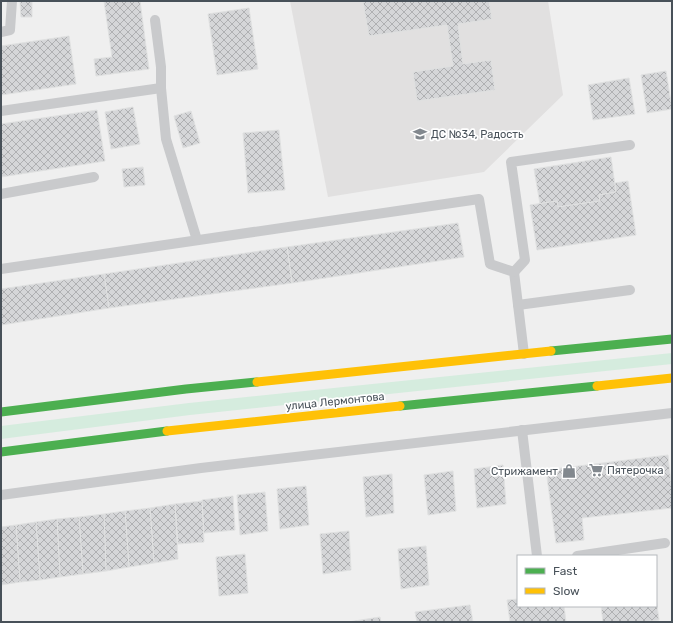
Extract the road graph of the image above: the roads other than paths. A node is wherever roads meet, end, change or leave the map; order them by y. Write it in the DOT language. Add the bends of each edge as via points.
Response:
graph roads {
  1 [pos="12,1"];
  2 [pos="155,20"];
  3 [pos="1,32"];
  4 [pos="161,88"];
  5 [pos="1,111"];
  6 [pos="630,145"];
  7 [pos="94,177"];
  8 [pos="1,194"];
  9 [pos="197,240"];
  10 [pos="1,269"];
  11 [pos="514,272"];
  12 [pos="630,290"];
  13 [pos="518,305"];
  14 [pos="672,339"];
  15 [pos="524,354"];
  16 [pos="672,378"];
  17 [pos="1,412"];
  18 [pos="672,413"];
  19 [pos="522,430"];
  20 [pos="1,452"];
  21 [pos="1,495"];
  22 [pos="665,543"];
  23 [pos="537,555"];
  24 [pos="584,555"];
  1 -- 3 [label="lane" via="10,30"];
  2 -- 4 [label="lane"];
  4 -- 5 [label="lane"];
  4 -- 9 [label="lane" via="166,139"];
  6 -- 11 [label="lane" via="511,162 525,260"];
  7 -- 8 [label="lane"];
  9 -- 10 [label="lane"];
  9 -- 11 [label="lane" via="479,199 490,264"];
  11 -- 13 [label="lane"];
  12 -- 13 [label="lane"];
  13 -- 15 [label="lane"];
  14 -- 15 [label="main road"];
  15 -- 17 [label="main road" via="186,389"];
  16 -- 20 [label="main road, улица Лермонтова" via="190,428"];
  18 -- 19 [label="lane"];
  19 -- 21 [label="lane" via="201,468"];
  19 -- 23 [label="lane"];
  22 -- 24 [label="lane"];
}
